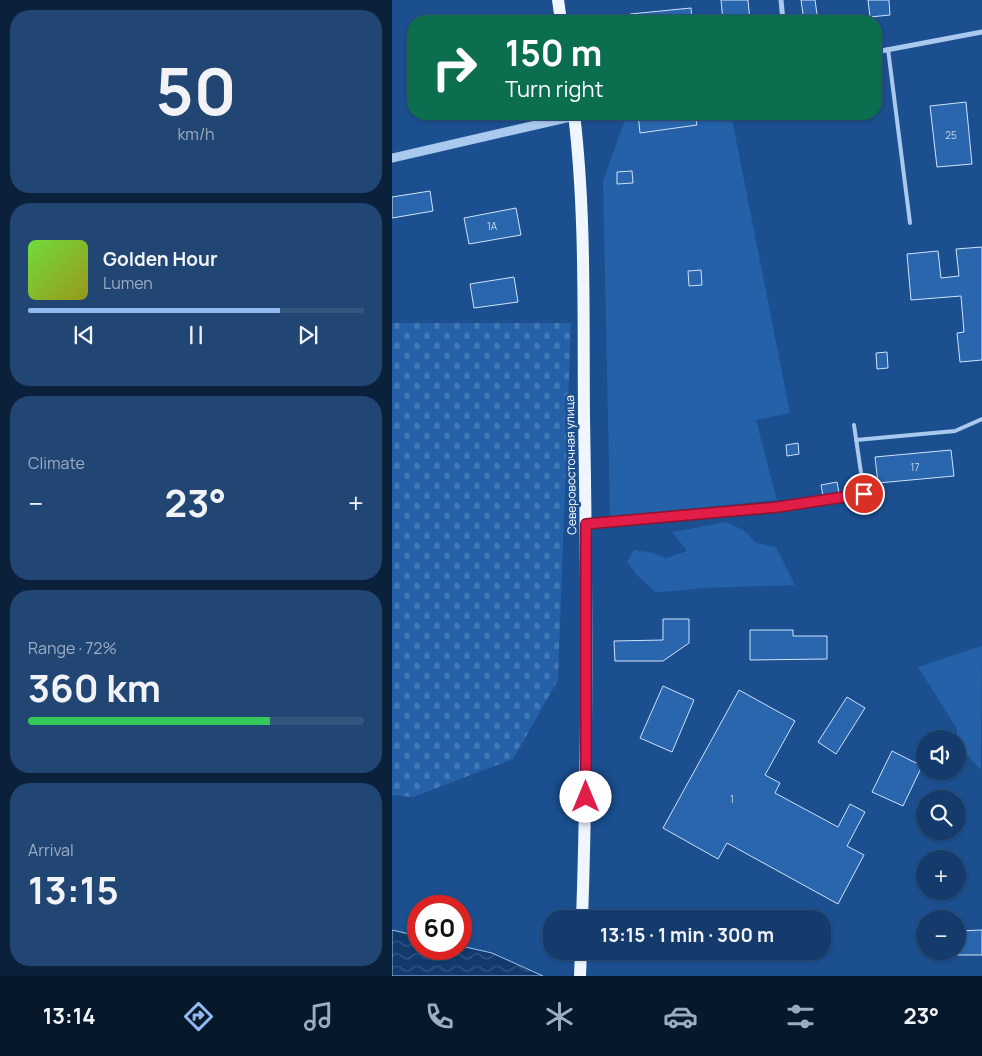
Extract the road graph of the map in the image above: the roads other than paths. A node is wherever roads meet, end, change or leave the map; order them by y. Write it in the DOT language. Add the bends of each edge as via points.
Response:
graph roads {
  1 [pos="558,0"];
  2 [pos="781,0"];
  3 [pos="560,15"];
  4 [pos="782,15"];
  5 [pos="982,32"];
  6 [pos="888,50"];
  7 [pos="882,51"];
  8 [pos="552,120"];
  9 [pos="577,120"];
  10 [pos="392,158"];
  11 [pos="910,223"];
  12 [pos="982,419"];
  13 [pos="854,424"];
  14 [pos="856,440"];
  15 [pos="586,524"];
  16 [pos="582,910"];
  17 [pos="581,960"];
  18 [pos="580,976"];
  1 -- 3 [label="main road"];
  2 -- 4 [label="street"];
  5 -- 6 [label="street"];
  6 -- 7 [label="street"];
  6 -- 11 [label="lane"];
  8 -- 10 [label="street"];
  9 -- 15 [label="main road, Северовосточная улица" via="582,200"];
  12 -- 14 [label="lane" via="955,431"];
  13 -- 14 [label="lane"];
  14 -- 15 [label="lane" via="864,494 778,507"];
  15 -- 16 [label="main road, Северовосточная улица" via="586,815"];
  17 -- 18 [label="main road"];
}
